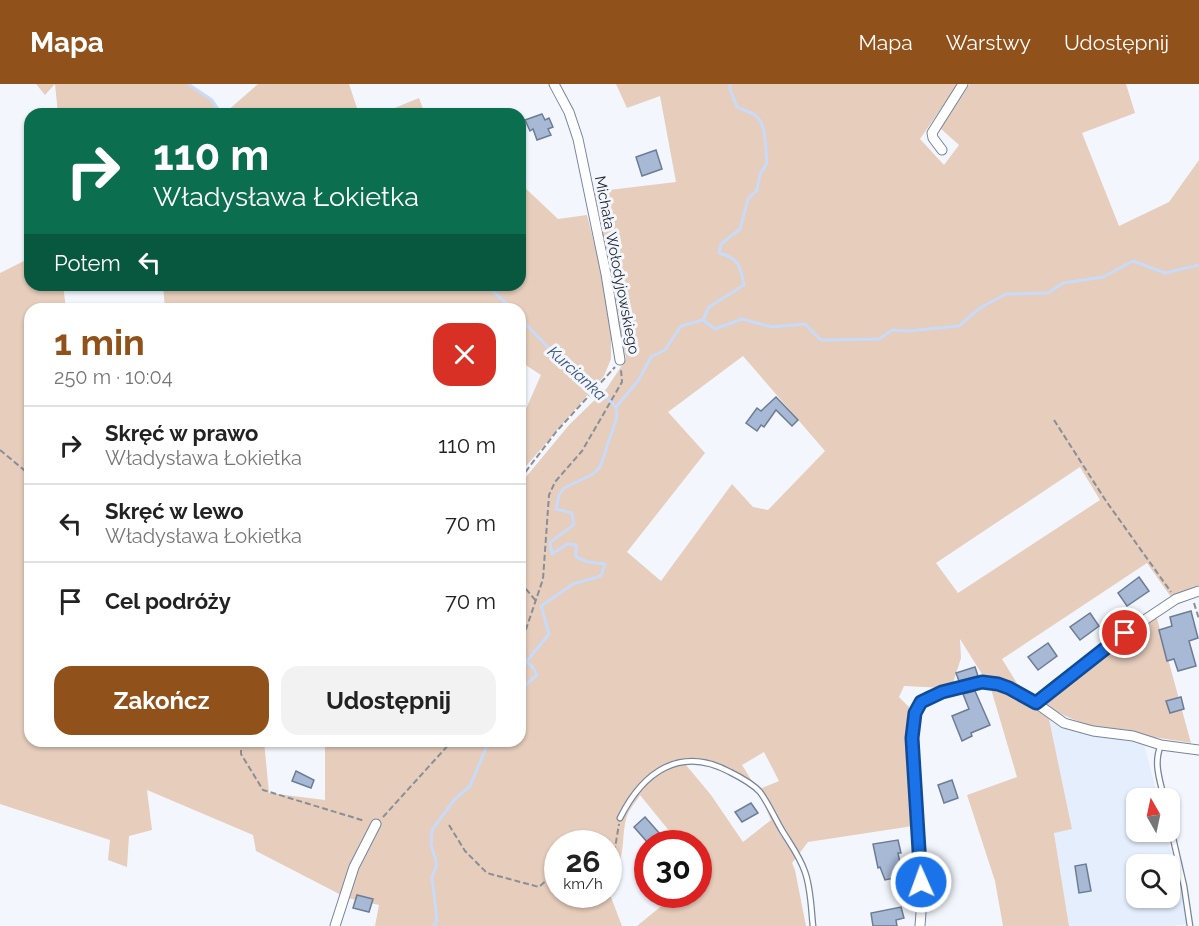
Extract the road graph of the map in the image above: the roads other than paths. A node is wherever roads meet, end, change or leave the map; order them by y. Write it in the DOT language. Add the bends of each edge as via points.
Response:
graph roads {
  1 [pos="554,84"];
  2 [pos="963,84"];
  3 [pos="942,150"];
  4 [pos="620,360"];
  5 [pos="1195,593"];
  6 [pos="1036,703"];
  7 [pos="1161,745"];
  8 [pos="1199,750"];
  9 [pos="1162,788"];
  10 [pos="620,818"];
  11 [pos="376,824"];
  12 [pos="1174,842"];
  13 [pos="335,926"];
  14 [pos="813,926"];
  15 [pos="920,926"];
  16 [pos="1190,926"];
  1 -- 4 [label="street, Michała Wołodyjowskiego" via="578,140"];
  2 -- 3 [label="street" via="933,133"];
  5 -- 6 [label="street" via="1176,600 1125,633"];
  6 -- 7 [label="street" via="1064,723"];
  6 -- 15 [label="street" via="1009,688 982,682 929,696 918,707 912,738 920,847"];
  7 -- 8 [label="street"];
  7 -- 9 [label="lane" via="1156,755"];
  10 -- 14 [label="lane" via="642,786 671,764 698,760 712,763 747,781 759,791 801,861"];
  11 -- 13 [label="street" via="354,867"];
  12 -- 16 [label="lane"];
}
